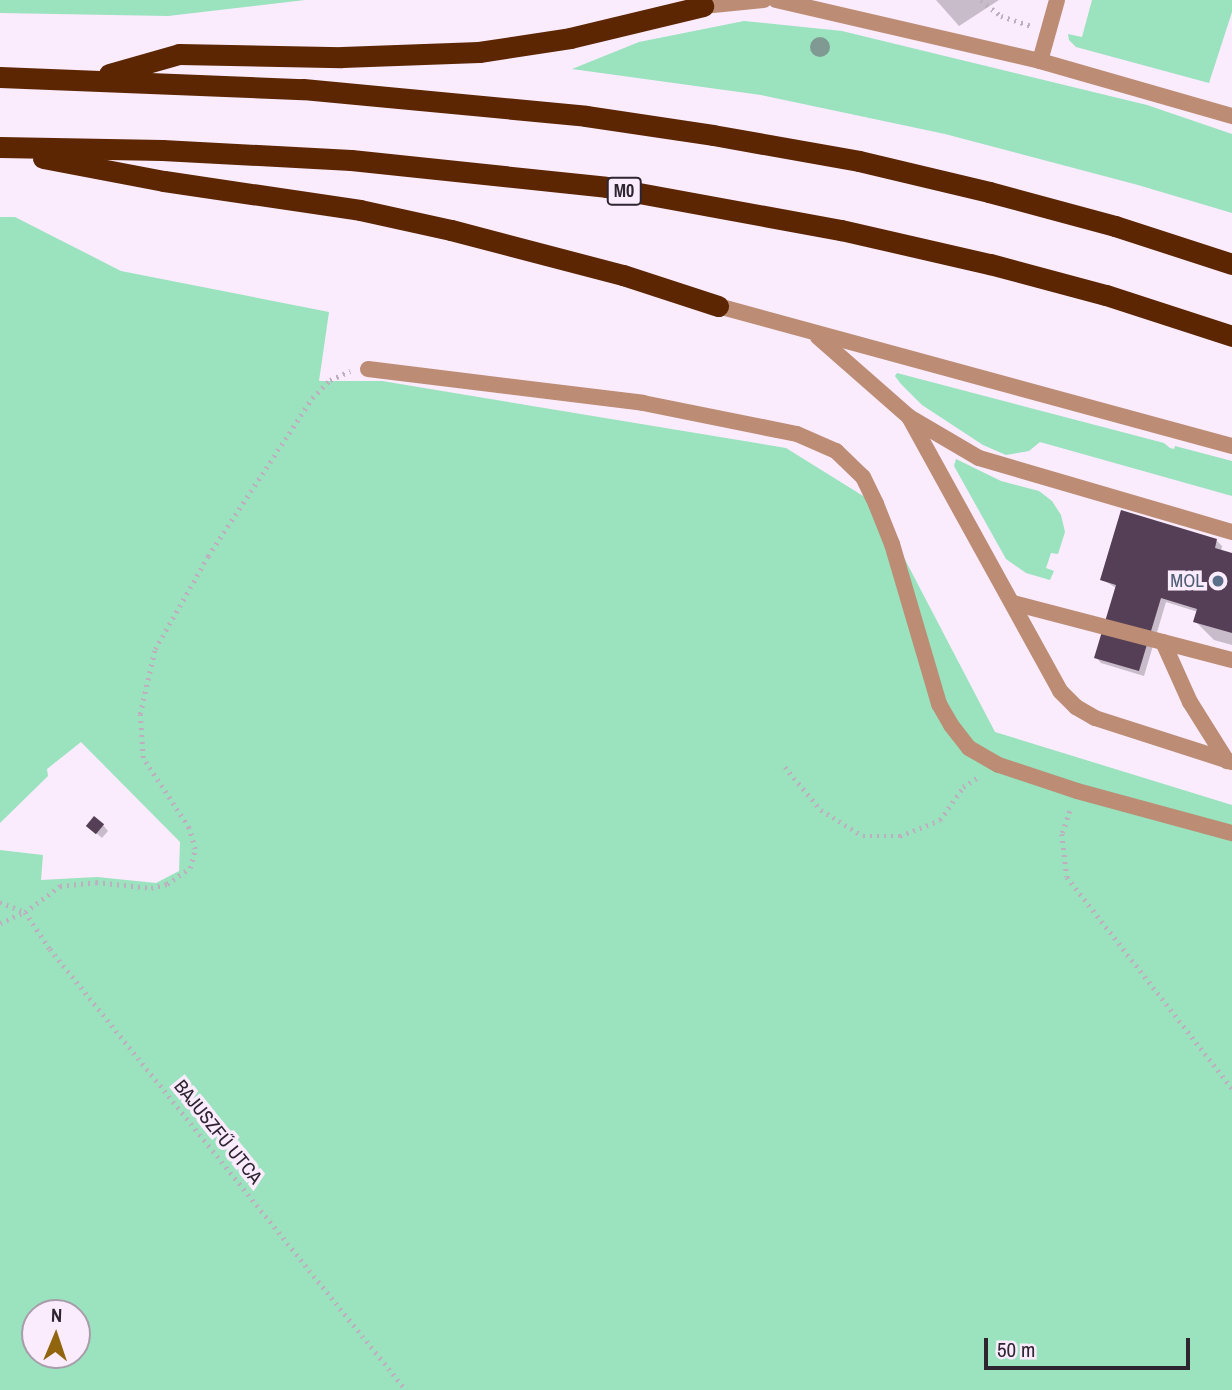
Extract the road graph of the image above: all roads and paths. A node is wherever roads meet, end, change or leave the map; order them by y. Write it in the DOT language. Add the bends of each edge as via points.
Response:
graph roads {
  1 [pos="764,0"];
  2 [pos="776,0"];
  3 [pos="981,0"];
  4 [pos="1057,0"];
  5 [pos="702,6"];
  6 [pos="1048,33"];
  7 [pos="1040,61"];
  8 [pos="0,77"];
  9 [pos="90,79"];
  10 [pos="1232,116"];
  11 [pos="0,148"];
  12 [pos="1232,264"];
  13 [pos="718,306"];
  14 [pos="813,333"];
  15 [pos="1232,336"];
  16 [pos="368,369"];
  17 [pos="909,417"];
  18 [pos="1232,446"];
  19 [pos="1232,532"];
  20 [pos="1013,603"];
  21 [pos="1163,642"];
  22 [pos="1232,660"];
  23 [pos="1230,761"];
  24 [pos="999,765"];
  25 [pos="785,767"];
  26 [pos="1077,791"];
  27 [pos="1232,833"];
  28 [pos="0,902"];
  29 [pos="25,912"];
  30 [pos="0,923"];
  31 [pos="1232,1088"];
  32 [pos="406,1390"];
  1 -- 5 [label="lane"];
  2 -- 7 [label="lane"];
  3 -- 6 [label="path" via="1001,16"];
  4 -- 6 [label="lane"];
  5 -- 9 [label="highway" via="570,37 480,52 342,57 179,54"];
  6 -- 7 [label="lane"];
  7 -- 10 [label="lane"];
  8 -- 9 [label="highway"];
  9 -- 12 [label="highway" via="303,89 586,116 713,135 859,161 989,192"];
  11 -- 13 [label="highway" via="164,181 360,210 623,275"];
  11 -- 15 [label="highway, M0" via="162,150 351,160 606,187 841,230 990,264"];
  13 -- 14 [label="lane"];
  14 -- 17 [label="lane"];
  14 -- 18 [label="lane"];
  16 -- 24 [label="lane" via="643,403 797,434 836,451 863,477 876,503 939,704 970,748"];
  16 -- 29 [label="path" via="330,380 312,398 200,567 155,649 140,714 143,758 189,828 195,849 190,868 167,884 151,888 96,882 60,886"];
  17 -- 19 [label="lane" via="998,466"];
  17 -- 20 [label="lane"];
  20 -- 21 [label="lane"];
  20 -- 23 [label="lane" via="1060,691 1076,707 1095,718"];
  21 -- 22 [label="lane"];
  21 -- 23 [label="lane" via="1190,702"];
  24 -- 25 [label="path" via="963,787 940,820 900,836 863,836 821,810"];
  24 -- 26 [label="lane"];
  26 -- 27 [label="lane"];
  26 -- 31 [label="path" via="1062,834 1068,877"];
  28 -- 29 [label="path"];
  29 -- 30 [label="path"];
  29 -- 32 [label="path, BAJUSZFŰ UTCA" via="50,949"];
}
